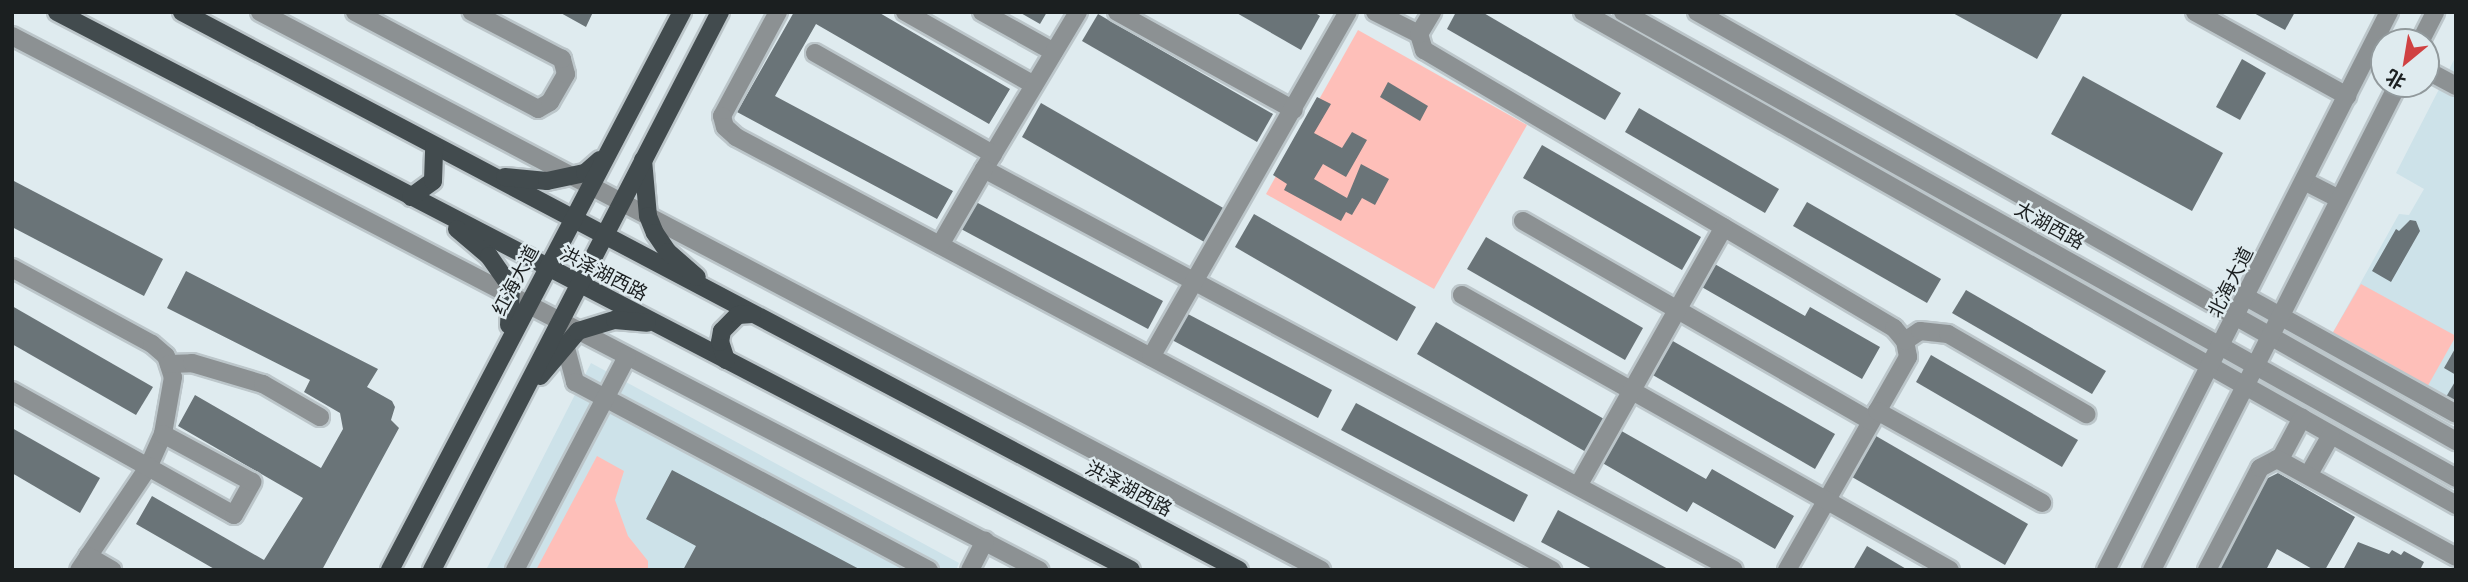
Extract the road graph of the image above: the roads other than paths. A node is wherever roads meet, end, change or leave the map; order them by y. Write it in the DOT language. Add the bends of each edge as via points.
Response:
graph roads {
  1 [pos="57,12"];
  2 [pos="181,12"];
  3 [pos="260,12"];
  4 [pos="355,12"];
  5 [pos="472,12"];
  6 [pos="682,12"];
  7 [pos="720,12"];
  8 [pos="778,12"];
  9 [pos="905,12"];
  10 [pos="982,12"];
  11 [pos="1078,12"];
  12 [pos="1117,12"];
  13 [pos="1348,12"];
  14 [pos="1375,12"];
  15 [pos="1432,12"];
  16 [pos="1583,12"];
  17 [pos="1623,12"];
  18 [pos="1697,12"];
  19 [pos="2195,12"];
  20 [pos="2389,12"];
  21 [pos="2435,12"];
  22 [pos="1395,17"];
  23 [pos="2427,28"];
  24 [pos="1419,34"];
  25 [pos="12,36"];
  26 [pos="1054,52"];
  27 [pos="816,53"];
  28 [pos="2440,77"];
  29 [pos="1034,85"];
  30 [pos="2456,86"];
  31 [pos="2347,96"];
  32 [pos="2391,98"];
  33 [pos="1294,110"];
  34 [pos="434,146"];
  35 [pos="606,155"];
  36 [pos="643,160"];
  37 [pos="988,162"];
  38 [pos="484,173"];
  39 [pos="572,176"];
  40 [pos="2304,181"];
  41 [pos="589,185"];
  42 [pos="411,197"];
  43 [pos="2339,199"];
  44 [pos="621,202"];
  45 [pos="430,206"];
  46 [pos="649,216"];
  47 [pos="571,219"];
  48 [pos="1522,221"];
  49 [pos="1724,227"];
  50 [pos="603,236"];
  51 [pos="940,245"];
  52 [pos="545,266"];
  53 [pos="12,268"];
  54 [pos="1197,282"];
  55 [pos="578,284"];
  56 [pos="1462,295"];
  57 [pos="2246,297"];
  58 [pos="720,298"];
  59 [pos="520,300"];
  60 [pos="1677,310"];
  61 [pos="752,314"];
  62 [pos="2237,316"];
  63 [pos="2280,316"];
  64 [pos="559,321"];
  65 [pos="655,323"];
  66 [pos="2271,334"];
  67 [pos="572,338"];
  68 [pos="1905,341"];
  69 [pos="2222,344"];
  70 [pos="627,357"];
  71 [pos="1152,357"];
  72 [pos="726,360"];
  73 [pos="2256,362"];
  74 [pos="169,363"];
  75 [pos="2210,367"];
  76 [pos="2244,386"];
  77 [pos="1632,390"];
  78 [pos="12,391"];
  79 [pos="605,398"];
  80 [pos="513,412"];
  81 [pos="2086,414"];
  82 [pos="2456,414"];
  83 [pos="320,416"];
  84 [pos="1874,416"];
  85 [pos="2302,418"];
  86 [pos="163,434"];
  87 [pos="2331,435"];
  88 [pos="2456,441"];
  89 [pos="2280,459"];
  90 [pos="149,466"];
  91 [pos="2309,474"];
  92 [pos="2456,478"];
  93 [pos="1578,486"];
  94 [pos="1828,499"];
  95 [pos="2042,503"];
  96 [pos="2456,505"];
  97 [pos="985,541"];
  98 [pos="2456,556"];
  99 [pos="84,563"];
  100 [pos="112,570"];
  101 [pos="390,570"];
  102 [pos="432,570"];
  103 [pos="515,570"];
  104 [pos="929,570"];
  105 [pos="970,570"];
  106 [pos="1039,570"];
  107 [pos="1132,570"];
  108 [pos="1239,570"];
  109 [pos="1321,570"];
  110 [pos="1552,570"];
  111 [pos="1734,570"];
  112 [pos="1787,570"];
  113 [pos="1950,570"];
  114 [pos="2106,570"];
  115 [pos="2152,570"];
  116 [pos="2207,570"];
  1 -- 42 [label="main road, 洪泽湖西路"];
  2 -- 34 [label="main road, 洪泽湖西路"];
  3 -- 39 [label="street"];
  4 -- 5 [label="street" via="538,109 550,102 566,74 562,59"];
  6 -- 35 [label="main road, 红海大道"];
  7 -- 36 [label="main road"];
  8 -- 51 [label="street" via="727,104 724,127"];
  9 -- 29 [label="street"];
  10 -- 26 [label="street"];
  11 -- 26 [label="street"];
  12 -- 33 [label="street"];
  13 -- 33 [label="street"];
  14 -- 22 [label="street"];
  15 -- 24 [label="street"];
  16 -- 75 [label="street"];
  17 -- 69 [label="street, 太湖西路"];
  18 -- 62 [label="street, 太湖西路"];
  19 -- 31 [label="street"];
  20 -- 31 [label="street, 北海大道"];
  21 -- 23 [label="street"];
  22 -- 24 [label="street"];
  24 -- 49 [label="street" via="1424,50"];
  25 -- 59 [label="street"];
  26 -- 29 [label="street"];
  27 -- 37 [label="street"];
  28 -- 30 [label="street"];
  29 -- 37 [label="street"];
  31 -- 40 [label="street, 北海大道"];
  32 -- 43 [label="street"];
  33 -- 54 [label="street"];
  34 -- 38 [label="main road, 洪泽湖西路"];
  34 -- 42 [label="main road" via="433,181"];
  35 -- 39 [label="main road" via="585,173"];
  35 -- 41 [label="main road, 红海大道"];
  36 -- 44 [label="main road"];
  36 -- 46 [label="main road"];
  37 -- 51 [label="street"];
  37 -- 54 [label="street"];
  38 -- 39 [label="main road" via="527,182"];
  38 -- 47 [label="main road, 洪泽湖西路"];
  39 -- 41 [label="street"];
  40 -- 43 [label="street"];
  40 -- 57 [label="street, 北海大道"];
  41 -- 44 [label="street"];
  41 -- 47 [label="main road, 红海大道"];
  42 -- 45 [label="main road, 洪泽湖西路"];
  43 -- 63 [label="street"];
  44 -- 46 [label="street"];
  44 -- 50 [label="main road"];
  45 -- 52 [label="main road, 洪泽湖西路"];
  45 -- 59 [label="main road" via="489,256"];
  46 -- 58 [label="main road" via="668,252"];
  46 -- 109 [label="street"];
  47 -- 50 [label="main road, 洪泽湖西路"];
  47 -- 52 [label="main road, 红海大道"];
  48 -- 60 [label="street"];
  49 -- 60 [label="street"];
  49 -- 68 [label="street" via="1894,328"];
  50 -- 55 [label="main road"];
  50 -- 58 [label="main road, 洪泽湖西路"];
  51 -- 71 [label="street"];
  52 -- 55 [label="main road, 洪泽湖西路"];
  52 -- 59 [label="main road, 红海大道"];
  53 -- 74 [label="street" via="131,331"];
  54 -- 71 [label="street"];
  54 -- 93 [label="street"];
  55 -- 64 [label="main road"];
  55 -- 65 [label="main road, 洪泽湖西路"];
  56 -- 77 [label="street"];
  57 -- 62 [label="street, 北海大道"];
  57 -- 63 [label="street"];
  58 -- 61 [label="main road, 洪泽湖西路"];
  59 -- 64 [label="street"];
  59 -- 101 [label="main road, 红海大道" via="505,345"];
  60 -- 77 [label="street"];
  60 -- 84 [label="street"];
  61 -- 72 [label="main road" via="738,315 722,331"];
  61 -- 108 [label="main road, 洪泽湖西路"];
  62 -- 66 [label="street, 太湖西路"];
  62 -- 69 [label="street, 北海大道"];
  63 -- 66 [label="street"];
  63 -- 82 [label="street"];
  64 -- 67 [label="street"];
  64 -- 80 [label="main road"];
  65 -- 67 [label="main road" via="615,320"];
  65 -- 72 [label="main road, 洪泽湖西路"];
  66 -- 73 [label="street"];
  66 -- 88 [label="street, 太湖西路"];
  67 -- 70 [label="street"];
  67 -- 79 [label="street" via="575,382"];
  67 -- 80 [label="main road"];
  68 -- 81 [label="street" via="1920,331 1948,334"];
  68 -- 84 [label="street" via="1908,357"];
  69 -- 73 [label="street, 太湖西路"];
  69 -- 75 [label="street, 北海大道"];
  70 -- 79 [label="street"];
  70 -- 97 [label="street"];
  71 -- 110 [label="street"];
  72 -- 107 [label="main road, 洪泽湖西路"];
  73 -- 76 [label="street"];
  73 -- 92 [label="street, 太湖西路"];
  74 -- 83 [label="street" via="192,363 263,384"];
  74 -- 86 [label="street" via="172,399"];
  75 -- 76 [label="street"];
  75 -- 114 [label="street, 北海大道"];
  76 -- 85 [label="street"];
  76 -- 115 [label="street"];
  77 -- 93 [label="street"];
  77 -- 94 [label="street"];
  78 -- 90 [label="street"];
  79 -- 103 [label="street"];
  79 -- 104 [label="street"];
  80 -- 102 [label="main road"];
  84 -- 94 [label="street"];
  84 -- 95 [label="street"];
  85 -- 87 [label="street"];
  85 -- 89 [label="street"];
  86 -- 90 [label="street"];
  86 -- 90 [label="street" via="253,482 234,515"];
  87 -- 91 [label="street"];
  87 -- 96 [label="street"];
  89 -- 91 [label="street"];
  89 -- 116 [label="street" via="2260,468"];
  90 -- 99 [label="street"];
  91 -- 98 [label="street"];
  93 -- 111 [label="street"];
  94 -- 112 [label="street"];
  94 -- 113 [label="street"];
  97 -- 105 [label="street"];
  97 -- 106 [label="street"];
  99 -- 100 [label="street"];
}
